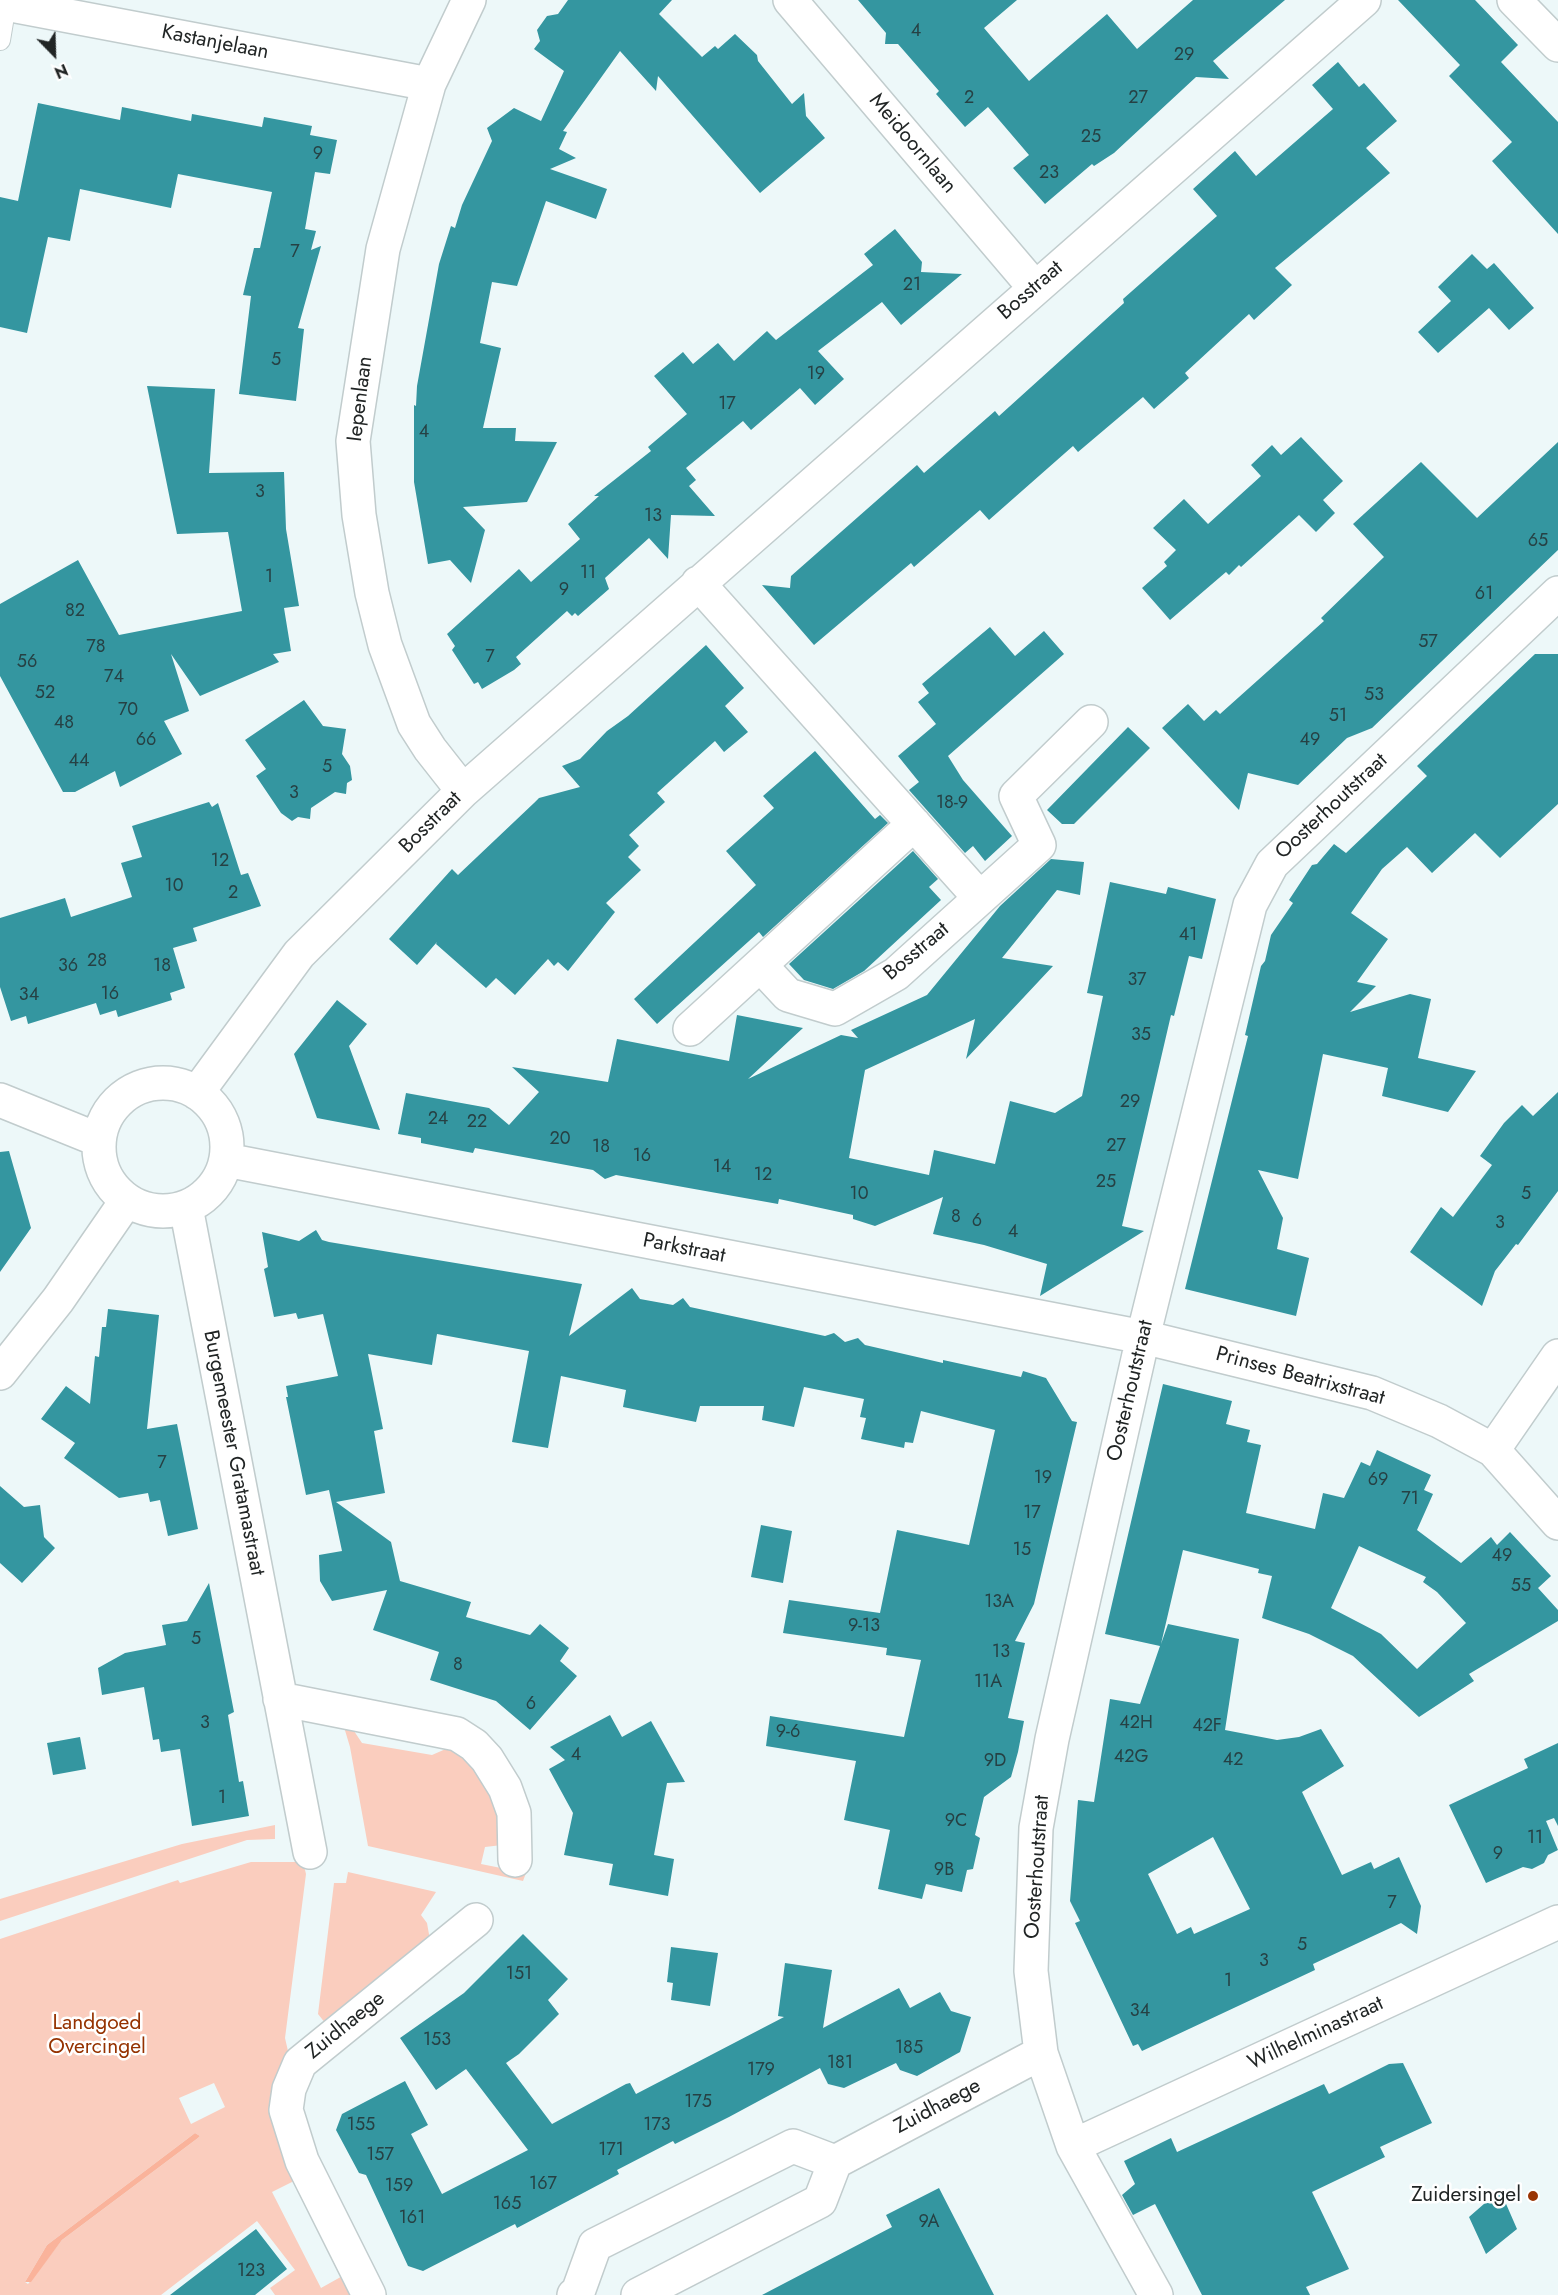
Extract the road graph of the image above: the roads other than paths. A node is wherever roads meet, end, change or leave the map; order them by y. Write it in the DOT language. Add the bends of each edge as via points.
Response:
graph roads {
  1 [pos="469,0"];
  2 [pos="790,0"];
  3 [pos="1364,0"];
  4 [pos="1514,0"];
  5 [pos="3,3"];
  6 [pos="0,40"];
  7 [pos="1558,45"];
  8 [pos="429,84"];
  9 [pos="1035,288"];
  10 [pos="698,583"];
  11 [pos="1558,593"];
  12 [pos="1091,722"];
  13 [pos="463,791"];
  14 [pos="914,824"];
  15 [pos="980,898"];
  16 [pos="760,965"];
  17 [pos="690,1029"];
  18 [pos="197,1093"];
  19 [pos="0,1100"];
  20 [pos="99,1140"];
  21 [pos="226,1160"];
  22 [pos="127,1200"];
  23 [pos="186,1207"];
  24 [pos="1143,1338"];
  25 [pos="1558,1356"];
  26 [pos="0,1373"];
  27 [pos="1558,1391"];
  28 [pos="1515,1422"];
  29 [pos="1493,1450"];
  30 [pos="1558,1523"];
  31 [pos="280,1699"];
  32 [pos="310,1852"];
  33 [pos="515,1860"];
  34 [pos="476,1920"];
  35 [pos="1558,1922"];
  36 [pos="1041,2053"];
  37 [pos="1073,2146"];
  38 [pos="835,2162"];
  39 [pos="583,2294"];
  40 [pos="369,2295"];
  41 [pos="638,2295"];
  42 [pos="1156,2295"];
  1 -- 8 [label="street, Iepenlaan"];
  2 -- 9 [label="street, Meidoornlaan"];
  3 -- 9 [label="street, Bosstraat"];
  4 -- 7 [label="street"];
  5 -- 6 [label="lane"];
  5 -- 8 [label="street, Kastanjelaan"];
  8 -- 13 [label="street, Iepenlaan" via="382,249 353,441 359,515 386,645 414,724"];
  9 -- 10 [label="street, Bosstraat"];
  10 -- 13 [label="street, Bosstraat"];
  10 -- 14 [label="street"];
  11 -- 24 [label="street, Oosterhoutstraat" via="1272,864 1250,905"];
  12 -- 15 [label="street, Bosstraat" via="1016,796 1039,845"];
  13 -- 18 [label="street, Bosstraat" via="300,954"];
  14 -- 15 [label="street"];
  14 -- 16 [label="street"];
  15 -- 16 [label="street, Bosstraat" via="896,974 835,1009 788,995"];
  16 -- 17 [label="street"];
  18 -- 20 [label="street" via="170,1083 141,1086 108,1113"];
  18 -- 21 [label="street" via="212,1105 222,1122 227,1140"];
  19 -- 20 [label="street"];
  20 -- 22 [label="street" via="105,1174"];
  21 -- 23 [label="street" via="212,1188"];
  21 -- 24 [label="street, Parkstraat"];
  22 -- 23 [label="street" via="155,1210"];
  22 -- 26 [label="street" via="58,1300"];
  23 -- 31 [label="street, Burgemeester Gratamastraat"];
  24 -- 29 [label="street, Prinses Beatrixstraat" via="1372,1393 1439,1421"];
  24 -- 36 [label="street, Oosterhoutstraat" via="1052,1739 1036,1828 1031,1971"];
  25 -- 28 [label="street"];
  27 -- 28 [label="street"];
  28 -- 29 [label="street"];
  29 -- 30 [label="street, Prinses Beatrixstraat"];
  31 -- 32 [label="street, Burgemeester Gratamastraat"];
  31 -- 33 [label="street" via="457,1734 487,1759 505,1788 514,1813"];
  34 -- 40 [label="street, Zuidhaege" via="300,2063 289,2089 286,2110 302,2161"];
  35 -- 37 [label="street, Wilhelminastraat"];
  36 -- 37 [label="street, Oosterhoutstraat"];
  36 -- 38 [label="street, Zuidhaege"];
  37 -- 42 [label="street, Oosterhoutstraat"];
  38 -- 39 [label="street" via="793,2146 595,2245"];
  38 -- 41 [label="street" via="820,2201"];
}
